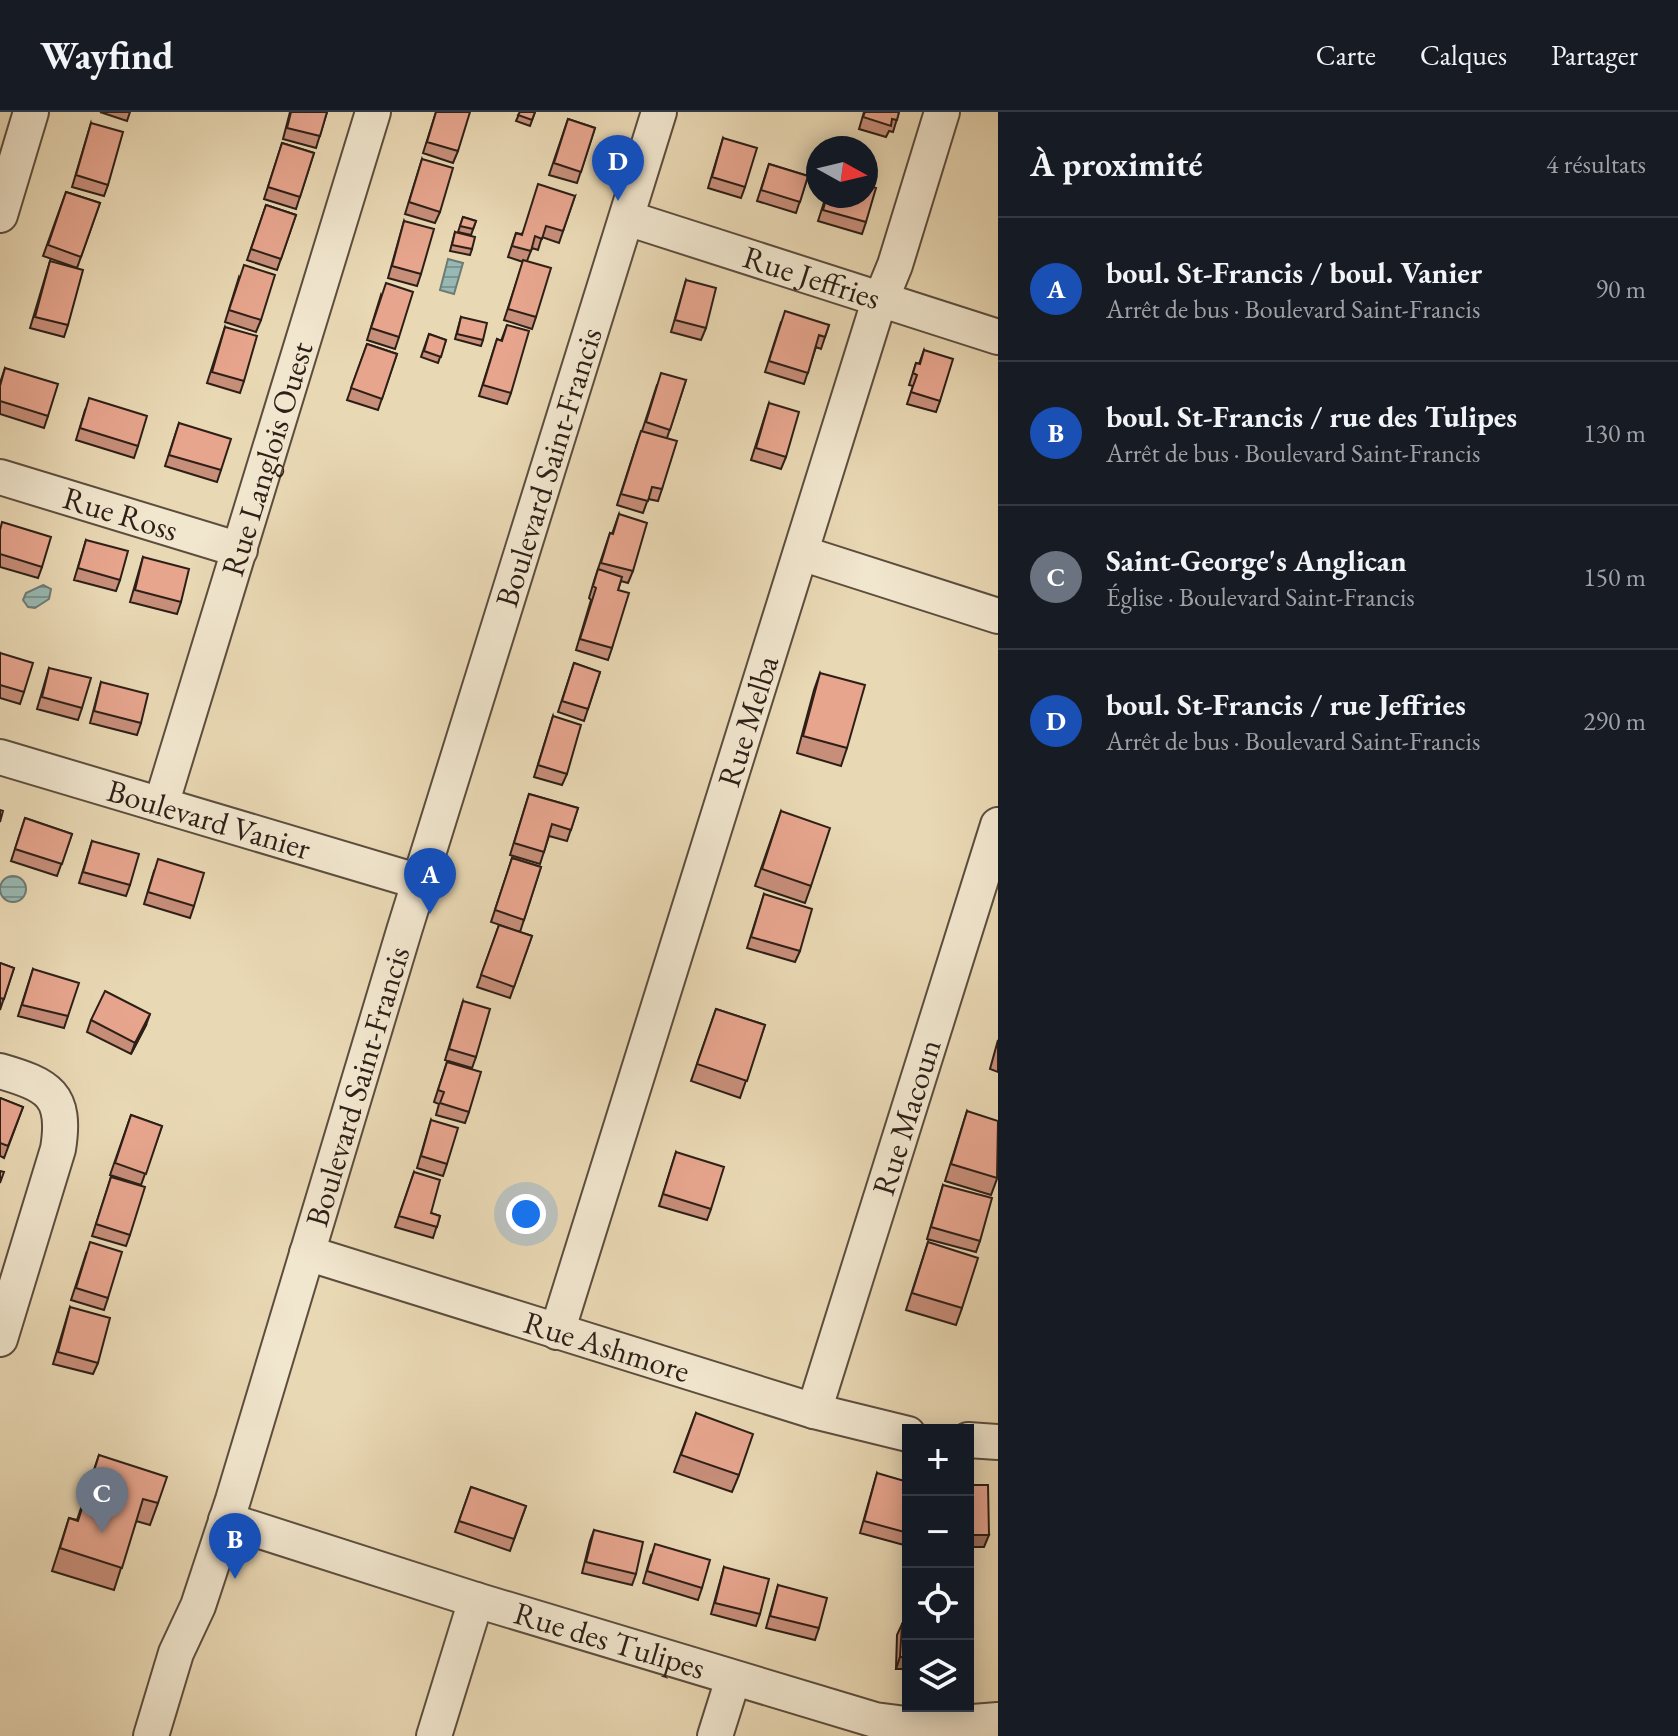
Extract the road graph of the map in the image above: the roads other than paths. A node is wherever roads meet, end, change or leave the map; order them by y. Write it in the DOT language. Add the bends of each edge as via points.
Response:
graph roads {
  1 [pos="31,112"];
  2 [pos="373,112"];
  3 [pos="659,112"];
  4 [pos="942,112"];
  5 [pos="0,215"];
  6 [pos="627,218"];
  7 [pos="881,299"];
  8 [pos="998,337"];
  9 [pos="0,477"];
  10 [pos="240,550"];
  11 [pos="801,553"];
  12 [pos="998,616"];
  13 [pos="0,757"];
  14 [pos="161,805"];
  15 [pos="998,825"];
  16 [pos="420,882"];
  17 [pos="0,1071"];
  18 [pos="307,1253"];
  19 [pos="557,1332"];
  20 [pos="0,1339"];
  21 [pos="814,1411"];
  22 [pos="902,1433"];
  23 [pos="974,1440"];
  24 [pos="998,1442"];
  25 [pos="226,1520"];
  26 [pos="476,1600"];
  27 [pos="733,1679"];
  28 [pos="998,1720"];
  29 [pos="151,1736"];
  30 [pos="434,1736"];
  31 [pos="715,1736"];
  1 -- 5 [label="street"];
  2 -- 10 [label="street, Rue Langlois Ouest"];
  3 -- 6 [label="street, Boulevard Saint-Francis"];
  4 -- 7 [label="street, Rue Melba"];
  6 -- 7 [label="street, Rue Jeffries"];
  6 -- 16 [label="street, Boulevard Saint-Francis"];
  7 -- 8 [label="street, Rue Jeffries"];
  7 -- 11 [label="street, Rue Melba"];
  9 -- 10 [label="street, Rue Ross"];
  10 -- 14 [label="street, Rue Langlois Ouest"];
  11 -- 12 [label="street"];
  11 -- 19 [label="street, Rue Melba"];
  13 -- 14 [label="street, Boulevard Vanier"];
  14 -- 16 [label="street, Boulevard Vanier"];
  15 -- 21 [label="street, Rue Macoun"];
  16 -- 18 [label="street, Boulevard Saint-Francis"];
  17 -- 20 [label="street" via="48,1090 61,1119 58,1149"];
  18 -- 19 [label="street, Rue Ashmore"];
  18 -- 25 [label="street, Boulevard Saint-Francis"];
  19 -- 21 [label="street, Rue Ashmore"];
  21 -- 22 [label="street, Rue Ashmore"];
  23 -- 24 [label="street"];
  25 -- 26 [label="street, Rue des Tulipes"];
  25 -- 29 [label="street, Boulevard Saint-Francis"];
  26 -- 27 [label="street, Rue des Tulipes"];
  26 -- 30 [label="street"];
  27 -- 28 [label="street, Rue des Tulipes" via="897,1724"];
  27 -- 31 [label="street"];
}
